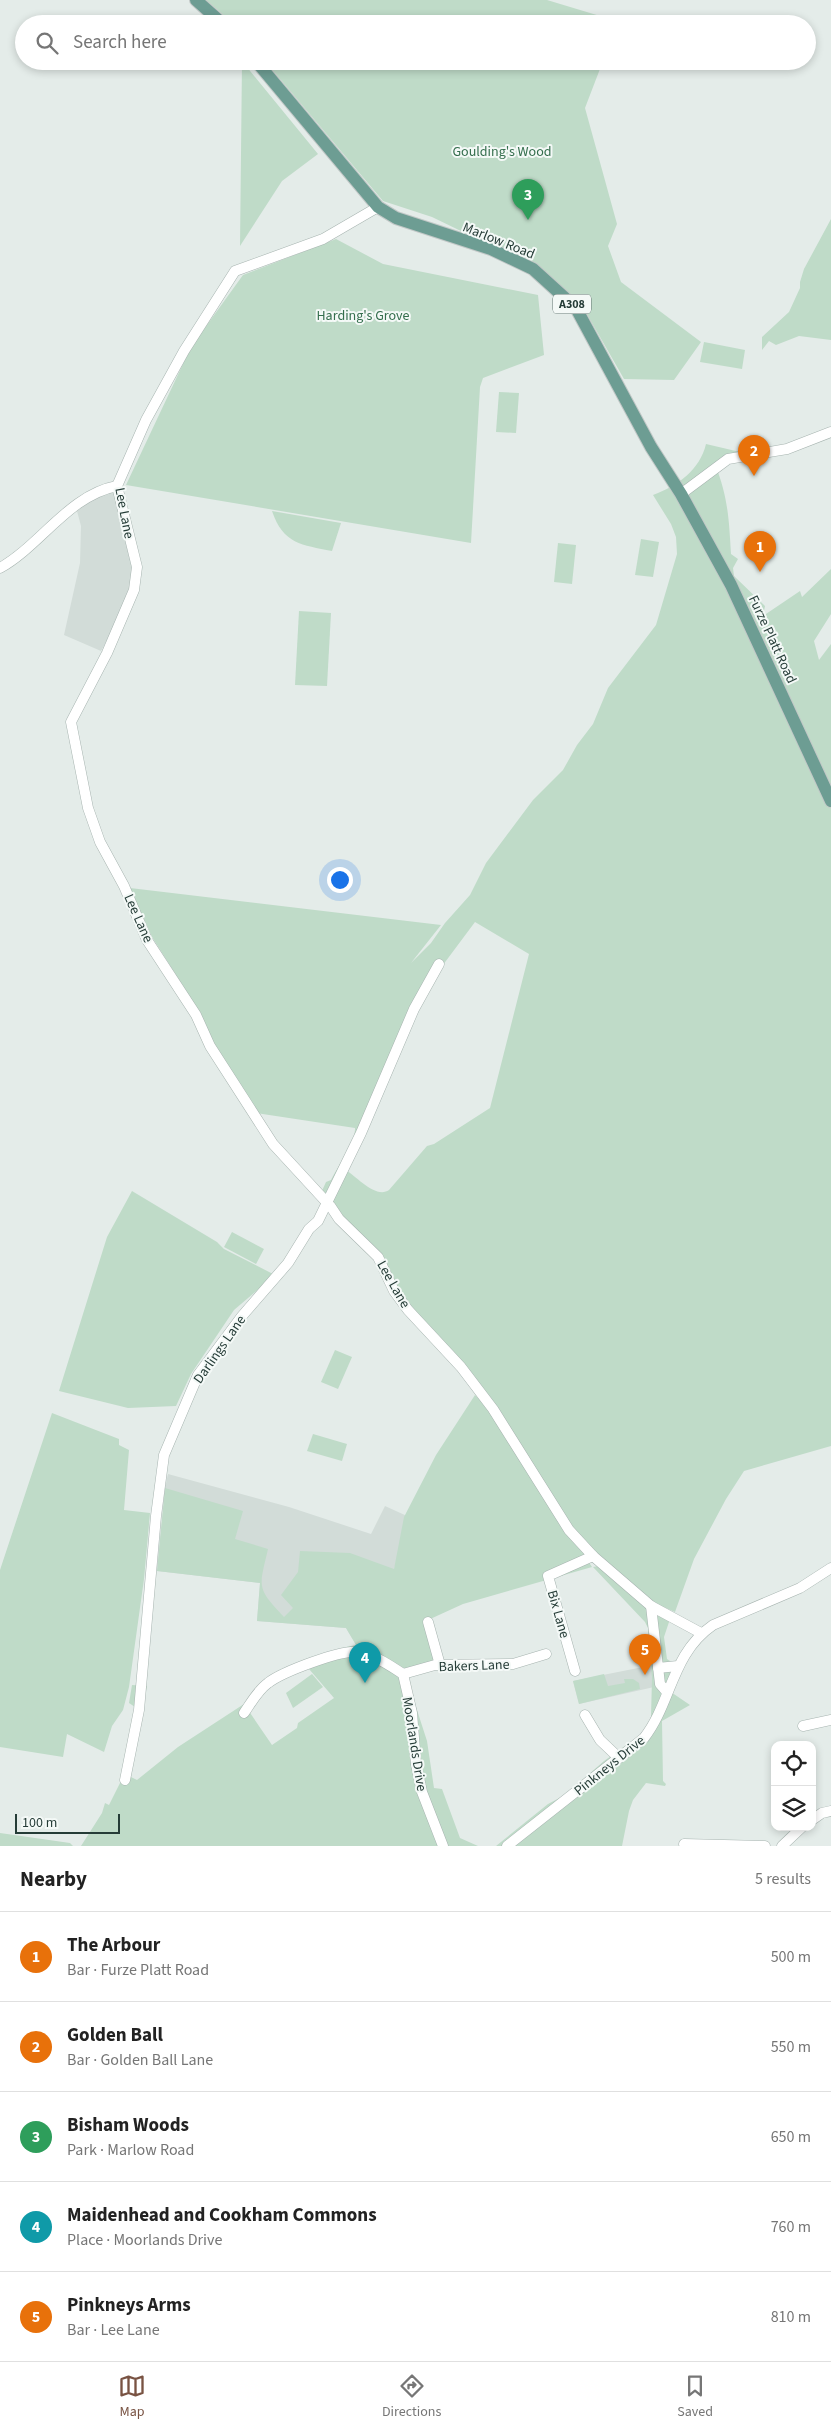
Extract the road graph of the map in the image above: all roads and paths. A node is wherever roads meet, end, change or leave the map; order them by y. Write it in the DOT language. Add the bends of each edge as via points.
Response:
graph roads {
  1 [pos="196,0"];
  2 [pos="213,15"];
  3 [pos="264,70"];
  4 [pos="378,207"];
  5 [pos="831,432"];
  6 [pos="117,486"];
  7 [pos="681,494"];
  8 [pos="0,568"];
  9 [pos="831,801"];
  10 [pos="440,964"];
  11 [pos="326,1202"];
  12 [pos="339,1219"];
  13 [pos="318,1221"];
  14 [pos="593,1556"];
  15 [pos="831,1568"];
  16 [pos="652,1606"];
  17 [pos="428,1622"];
  18 [pos="701,1633"];
  19 [pos="546,1654"];
  20 [pos="440,1665"];
  21 [pos="678,1666"];
  22 [pos="658,1668"];
  23 [pos="575,1671"];
  24 [pos="403,1674"];
  25 [pos="666,1691"];
  26 [pos="244,1713"];
  27 [pos="585,1716"];
  28 [pos="831,1720"];
  29 [pos="803,1726"];
  30 [pos="619,1758"];
  31 [pos="125,1780"];
  32 [pos="831,1811"];
  33 [pos="816,1817"];
  34 [pos="798,1831"];
  35 [pos="684,1844"];
  36 [pos="443,1846"];
  37 [pos="507,1846"];
  38 [pos="765,1846"];
  39 [pos="782,1846"];
  1 -- 2 [label="main road"];
  3 -- 4 [label="main road, Marlow Road / A308"];
  4 -- 6 [label="street, Lee Lane" via="323,239 235,272 184,351 146,420"];
  4 -- 7 [label="main road, Marlow Road / A308" via="396,218 491,249 533,268 576,308 651,447"];
  5 -- 7 [label="street" via="787,449 728,459"];
  6 -- 8 [label="street" via="96,493 70,509 17,558"];
  6 -- 11 [label="street, Lee Lane" via="137,567 134,590 123,619 71,722 88,808 100,842 124,886 147,940 196,1016 210,1046 273,1144"];
  7 -- 9 [label="main road, Furze Platt Road / A308" via="750,623"];
  10 -- 11 [label="street, Darlings Lane" via="414,1009 361,1133"];
  11 -- 12 [label="street, Lee Lane"];
  11 -- 13 [label="street, Darlings Lane"];
  12 -- 13 [label="street"];
  12 -- 14 [label="street, Lee Lane" via="378,1257 403,1304 479,1389 557,1514"];
  13 -- 31 [label="street, Darlings Lane" via="198,1375 164,1455 139,1710"];
  14 -- 16 [label="street, Lee Lane"];
  14 -- 23 [label="street, Bix Lane" via="548,1576"];
  15 -- 18 [label="street, Pinkneys Drive" via="800,1588"];
  16 -- 18 [label="street, Lee Lane"];
  16 -- 22 [label="street"];
  17 -- 20 [label="street"];
  18 -- 21 [label="street, Pinkneys Drive"];
  19 -- 20 [label="street, Bakers Lane" via="512,1664"];
  20 -- 24 [label="street, Bakers Lane"];
  21 -- 22 [label="street"];
  21 -- 25 [label="street, Pinkneys Drive"];
  22 -- 25 [label="street" via="660,1684"];
  24 -- 26 [label="street" via="369,1656 350,1651 273,1680"];
  24 -- 36 [label="street, Moorlands Drive" via="412,1713 422,1792"];
  25 -- 30 [label="street, Pinkneys Drive" via="651,1730"];
  27 -- 30 [label="street" via="600,1740"];
  28 -- 29 [label="street"];
  30 -- 37 [label="street, Pinkneys Drive"];
  32 -- 33 [label="street"];
  34 -- 39 [label="street"];
  35 -- 38 [label="street"];
}
